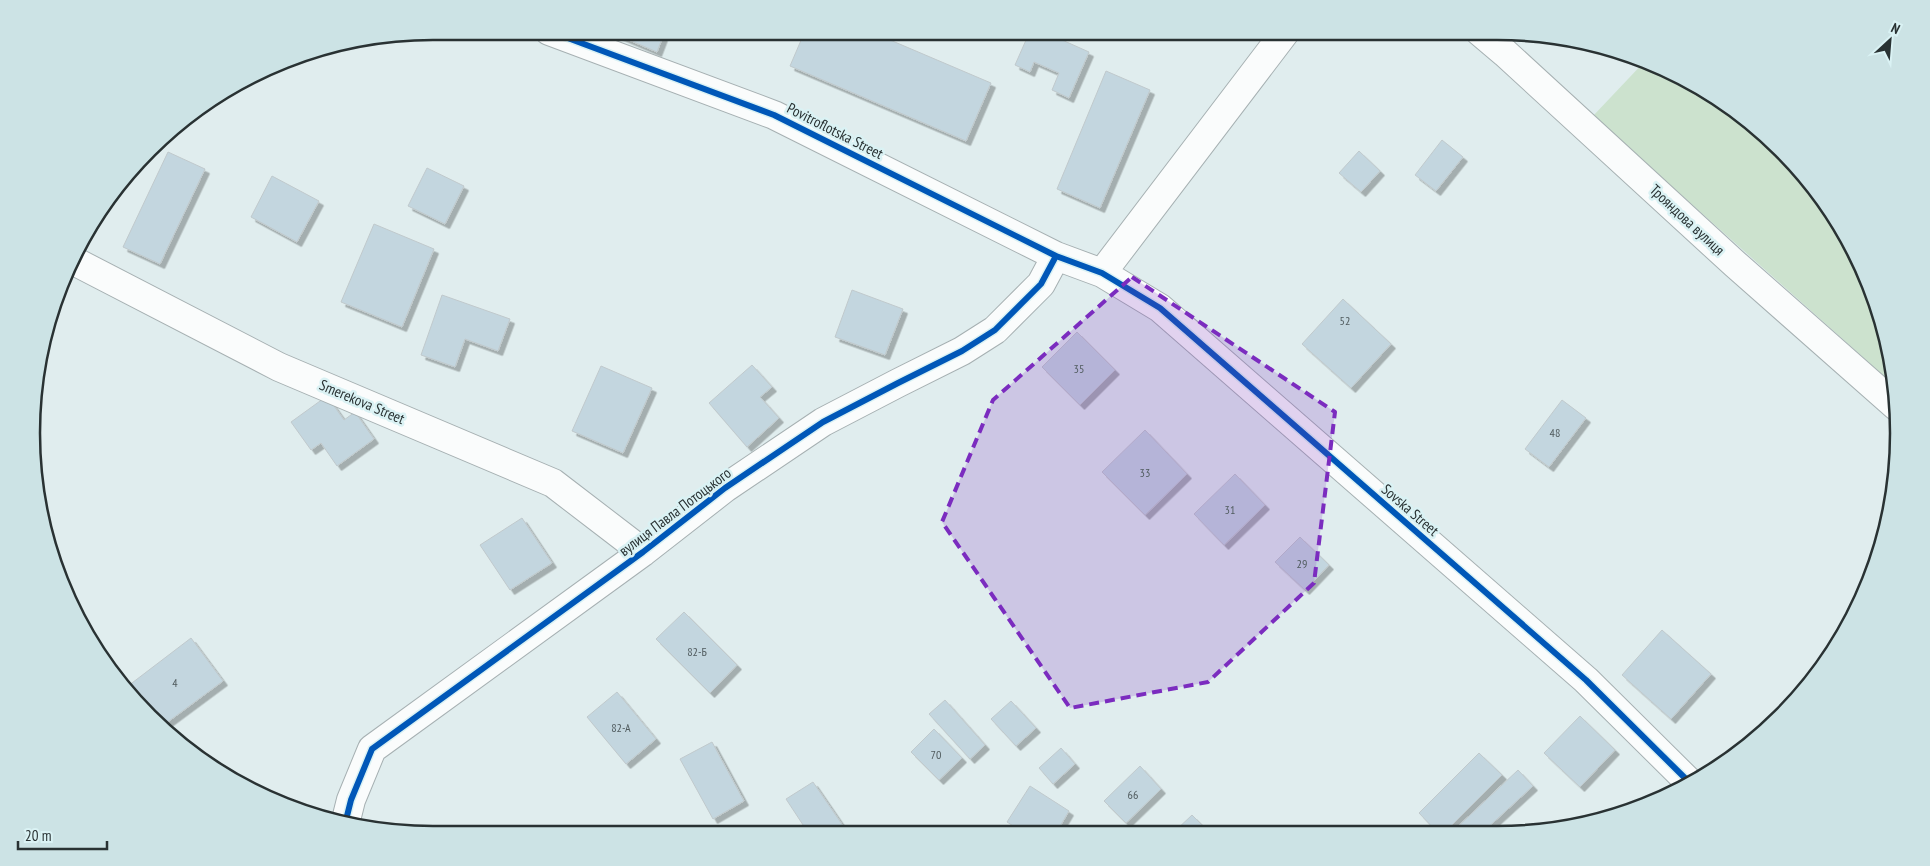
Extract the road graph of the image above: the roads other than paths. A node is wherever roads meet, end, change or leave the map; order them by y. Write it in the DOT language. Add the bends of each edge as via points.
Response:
graph roads {
  1 [pos="573,40"];
  2 [pos="1279,40"];
  3 [pos="1490,40"];
  4 [pos="1056,256"];
  5 [pos="79,264"];
  6 [pos="1102,273"];
  7 [pos="1888,399"];
  8 [pos="643,552"];
  9 [pos="1685,778"];
  10 [pos="347,816"];
  1 -- 4 [label="street, Povitroflotska Street" via="774,115"];
  2 -- 6 [label="street"];
  3 -- 7 [label="street, Трояндова вулиця" via="1734,264"];
  4 -- 6 [label="street, Povitroflotska Street"];
  4 -- 8 [label="street, вулиця Павла Потоцького" via="1042,284 995,330 962,351 823,422 726,488"];
  5 -- 8 [label="street, Smerekova Street" via="279,367 553,483"];
  6 -- 9 [label="street, Sovska Street" via="1160,308 1586,680"];
  8 -- 10 [label="street, вулиця Павла Потоцького" via="372,749"];
}
